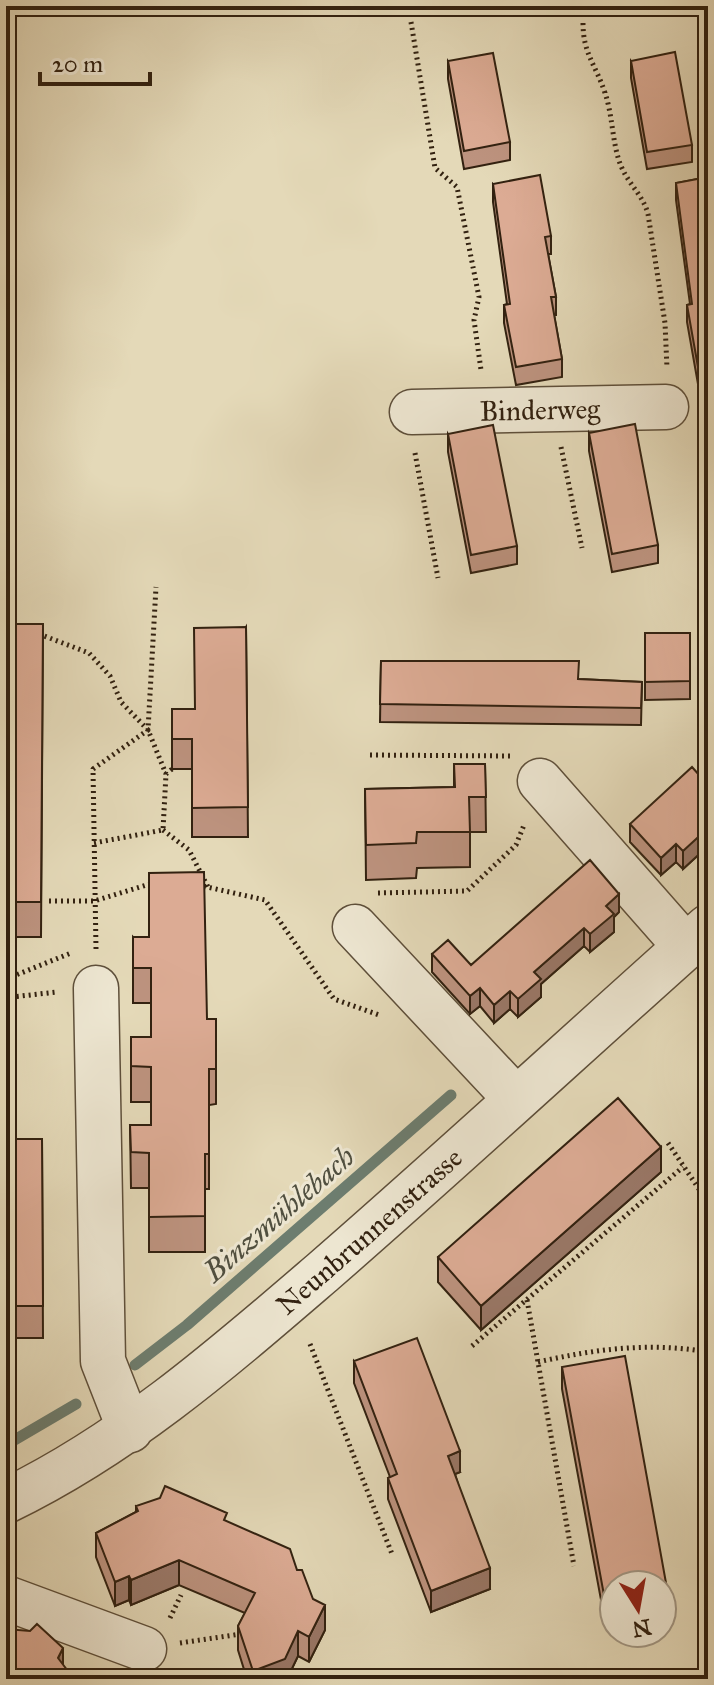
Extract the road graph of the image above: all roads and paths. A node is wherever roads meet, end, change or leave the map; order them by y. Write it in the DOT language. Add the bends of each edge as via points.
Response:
graph roads {
  1 [pos="411,22"];
  2 [pos="583,23"];
  3 [pos="666,407"];
  4 [pos="553,409"];
  5 [pos="475,410"];
  6 [pos="412,412"];
  7 [pos="582,548"];
  8 [pos="438,578"];
  9 [pos="156,587"];
  10 [pos="34,633"];
  11 [pos="148,730"];
  12 [pos="370,755"];
  13 [pos="172,769"];
  14 [pos="166,774"];
  15 [pos="540,781"];
  16 [pos="163,830"];
  17 [pos="94,843"];
  18 [pos="169,878"];
  19 [pos="195,884"];
  20 [pos="208,887"];
  21 [pos="49,901"];
  22 [pos="94,901"];
  23 [pos="366,910"];
  24 [pos="697,937"];
  25 [pos="96,945"];
  26 [pos="6,979"];
  27 [pos="96,988"];
  28 [pos="6,993"];
  29 [pos="388,1018"];
  30 [pos="516,1099"];
  31 [pos="668,1143"];
  32 [pos="683,1167"];
  33 [pos="708,1232"];
  34 [pos="527,1300"];
  35 [pos="310,1344"];
  36 [pos="472,1346"];
  37 [pos="708,1352"];
  38 [pos="538,1362"];
  39 [pos="130,1430"];
  40 [pos="6,1501"];
  41 [pos="392,1554"];
  42 [pos="574,1566"];
  43 [pos="6,1598"];
  44 [pos="247,1633"];
  45 [pos="144,1649"];
  1 -- 5 [label="path" via="435,168 457,187 479,297 474,320"];
  2 -- 3 [label="path" via="583,45 605,91 619,162 648,214 665,323"];
  3 -- 4 [label="street, Binderweg"];
  4 -- 5 [label="street, Binderweg"];
  4 -- 7 [label="path"];
  5 -- 6 [label="street, Binderweg"];
  5 -- 8 [label="path" via="412,437"];
  9 -- 11 [label="path"];
  10 -- 11 [label="path" via="89,653 110,676 121,702"];
  11 -- 14 [label="path"];
  11 -- 17 [label="path" via="93,769"];
  12 -- 15 [label="path" via="535,754"];
  13 -- 14 [label="path"];
  14 -- 16 [label="path"];
  15 -- 23 [label="path" via="516,845 467,891"];
  15 -- 24 [label="street"];
  16 -- 17 [label="path"];
  16 -- 20 [label="path" via="189,850"];
  17 -- 22 [label="path"];
  18 -- 22 [label="path"];
  19 -- 20 [label="path"];
  20 -- 29 [label="path" via="265,900 334,999"];
  21 -- 22 [label="path"];
  22 -- 25 [label="path"];
  23 -- 30 [label="street"];
  24 -- 30 [label="street, Neunbrunnenstrasse"];
  25 -- 26 [label="path"];
  25 -- 27 [label="path"];
  27 -- 28 [label="path" via="12,997"];
  27 -- 39 [label="street" via="103,1361"];
  30 -- 39 [label="street, Neunbrunnenstrasse" via="220,1361"];
  31 -- 32 [label="path"];
  32 -- 33 [label="path" via="699,1189"];
  32 -- 34 [label="path"];
  34 -- 36 [label="path"];
  34 -- 38 [label="path"];
  35 -- 41 [label="path"];
  37 -- 38 [label="path" via="671,1346 601,1348"];
  38 -- 42 [label="path"];
  39 -- 40 [label="street, Neunbrunnenstrasse"];
  43 -- 45 [label="street"];
  44 -- 45 [label="path"];
}
